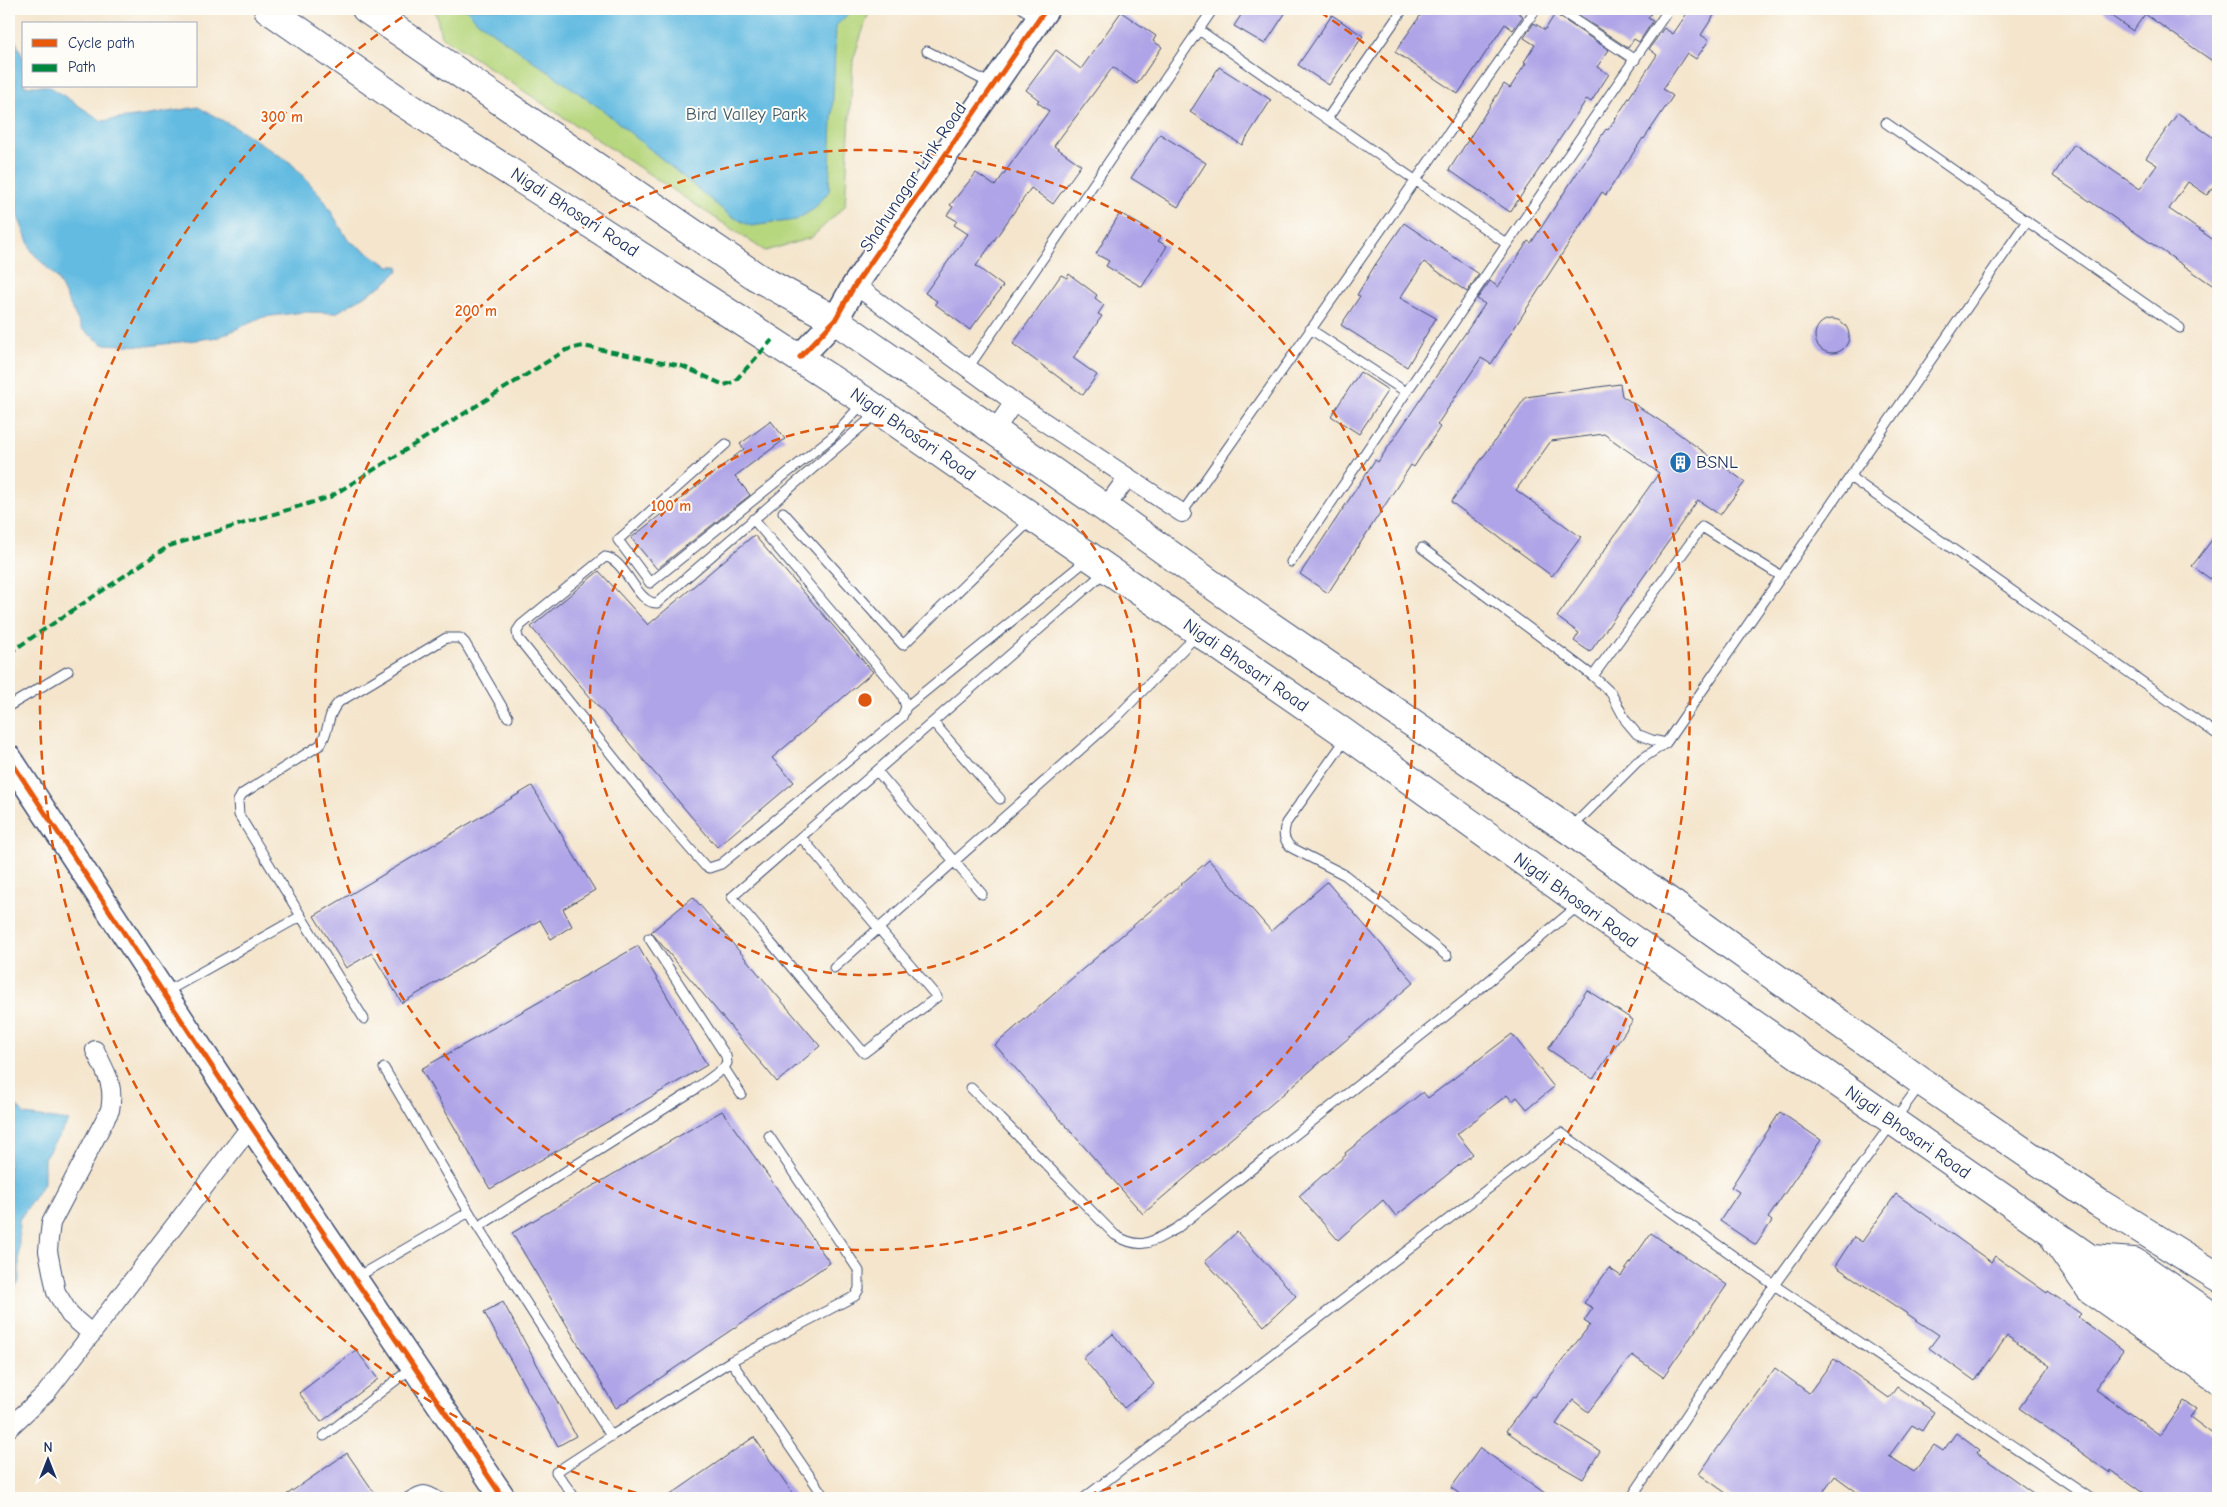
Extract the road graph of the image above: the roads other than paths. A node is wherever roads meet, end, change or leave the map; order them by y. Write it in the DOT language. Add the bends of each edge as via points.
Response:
graph roads {
  1 [pos="268,9"];
  2 [pos="366,9"];
  3 [pos="1213,9"];
  4 [pos="1402,9"];
  5 [pos="1536,9"];
  6 [pos="1558,9"];
  7 [pos="1669,9"];
  8 [pos="1036,12"];
  9 [pos="1199,30"];
  10 [pos="927,51"];
  11 [pos="1635,60"];
  12 [pos="993,85"];
  13 [pos="1327,119"];
  14 [pos="1886,123"];
  15 [pos="1415,180"];
  16 [pos="2027,221"];
  17 [pos="1507,244"];
  18 [pos="855,285"];
  19 [pos="835,320"];
  20 [pos="2180,328"];
  21 [pos="1310,329"];
  22 [pos="800,357"];
  23 [pos="968,368"];
  24 [pos="1406,392"];
  25 [pos="1014,402"];
  26 [pos="873,406"];
  27 [pos="995,430"];
  28 [pos="726,444"];
  29 [pos="1128,477"];
  30 [pos="1850,477"];
  31 [pos="1105,508"];
  32 [pos="783,512"];
  33 [pos="1182,513"];
  34 [pos="1034,518"];
  35 [pos="753,519"];
  36 [pos="1422,548"];
  37 [pos="1291,562"];
  38 [pos="1099,563"];
  39 [pos="1781,576"];
  40 [pos="1199,633"];
  41 [pos="68,671"];
  42 [pos="1593,676"];
  43 [pos="9,706"];
  44 [pos="906,707"];
  45 [pos="508,717"];
  46 [pos="933,722"];
  47 [pos="2218,735"];
  48 [pos="1348,736"];
  49 [pos="1666,743"];
  50 [pos="9,758"];
  51 [pos="877,770"];
  52 [pos="1000,799"];
  53 [pos="1569,830"];
  54 [pos="801,837"];
  55 [pos="954,861"];
  56 [pos="982,894"];
  57 [pos="1582,903"];
  58 [pos="301,916"];
  59 [pos="879,928"];
  60 [pos="649,938"];
  61 [pos="1447,956"];
  62 [pos="834,968"];
  63 [pos="164,993"];
  64 [pos="364,1019"];
  65 [pos="95,1050"];
  66 [pos="384,1068"];
  67 [pos="724,1068"];
  68 [pos="1922,1082"];
  69 [pos="972,1088"];
  70 [pos="741,1094"];
  71 [pos="1892,1122"];
  72 [pos="251,1126"];
  73 [pos="769,1136"];
  74 [pos="469,1212"];
  75 [pos="478,1228"];
  76 [pos="2047,1228"];
  77 [pos="2169,1246"];
  78 [pos="2218,1258"];
  79 [pos="2092,1259"];
  80 [pos="2218,1277"];
  81 [pos="354,1278"];
  82 [pos="1774,1285"];
  83 [pos="2218,1320"];
  84 [pos="92,1334"];
  85 [pos="2218,1348"];
  86 [pos="731,1362"];
  87 [pos="414,1367"];
  88 [pos="2218,1379"];
  89 [pos="9,1428"];
  90 [pos="324,1436"];
  91 [pos="611,1436"];
  92 [pos="406,1498"];
  93 [pos="441,1498"];
  94 [pos="503,1498"];
  95 [pos="575,1498"];
  96 [pos="825,1498"];
  97 [pos="1084,1498"];
  98 [pos="1631,1498"];
  99 [pos="2090,1498"];
  1 -- 22 [label="main road, Nigdi Bhosari Road" via="398,99"];
  2 -- 19 [label="main road" via="757,277"];
  3 -- 9 [label="lane"];
  4 -- 13 [label="lane"];
  5 -- 15 [label="lane"];
  6 -- 11 [label="lane"];
  7 -- 11 [label="lane"];
  8 -- 12 [label="street, Shahunagar Link Road"];
  9 -- 13 [label="lane"];
  9 -- 23 [label="lane"];
  10 -- 12 [label="lane"];
  11 -- 17 [label="lane"];
  12 -- 18 [label="street, Shahunagar Link Road"];
  13 -- 15 [label="lane"];
  14 -- 16 [label="lane"];
  15 -- 17 [label="lane"];
  15 -- 21 [label="lane"];
  16 -- 20 [label="lane"];
  16 -- 30 [label="lane"];
  17 -- 24 [label="lane"];
  18 -- 19 [label="street, Shahunagar Link Road"];
  18 -- 23 [label="street"];
  19 -- 22 [label="street, Shahunagar Link Road"];
  19 -- 27 [label="main road"];
  21 -- 24 [label="lane"];
  21 -- 33 [label="lane"];
  22 -- 26 [label="main road, Nigdi Bhosari Road"];
  23 -- 25 [label="street"];
  24 -- 37 [label="lane"];
  25 -- 27 [label="street"];
  25 -- 29 [label="street"];
  26 -- 28 [label="lane" via="650,583 618,540"];
  26 -- 34 [label="main road, Nigdi Bhosari Road"];
  26 -- 35 [label="lane"];
  27 -- 31 [label="main road"];
  29 -- 31 [label="street"];
  29 -- 33 [label="street"];
  30 -- 39 [label="lane"];
  30 -- 47 [label="lane"];
  31 -- 53 [label="main road" via="1253,614"];
  32 -- 34 [label="lane" via="903,645"];
  34 -- 38 [label="main road, Nigdi Bhosari Road"];
  35 -- 44 [label="lane" via="902,695"];
  35 -- 44 [label="lane" via="657,603 647,601 610,557 600,559 521,625 517,631 518,638 651,804 709,868 721,864 902,717"];
  36 -- 42 [label="lane"];
  38 -- 40 [label="main road, Nigdi Bhosari Road"];
  38 -- 44 [label="lane"];
  38 -- 46 [label="lane"];
  39 -- 42 [label="lane" via="1702,527"];
  39 -- 49 [label="lane"];
  40 -- 48 [label="main road, Nigdi Bhosari Road"];
  40 -- 55 [label="lane" via="1116,718"];
  41 -- 43 [label="lane"];
  42 -- 49 [label="lane" via="1611,693 1637,734"];
  45 -- 58 [label="lane" via="465,643 460,638 446,638 339,702 329,714 325,739 320,745 242,794 238,801 239,815"];
  46 -- 51 [label="lane"];
  46 -- 52 [label="lane"];
  48 -- 57 [label="main road, Nigdi Bhosari Road"];
  48 -- 61 [label="lane" via="1286,823 1285,842 1345,875"];
  49 -- 53 [label="lane" via="1637,762"];
  50 -- 63 [label="street"];
  51 -- 54 [label="lane"];
  51 -- 55 [label="lane"];
  53 -- 68 [label="main road"];
  54 -- 59 [label="lane"];
  54 -- 59 [label="lane" via="732,898 864,1053 937,997"];
  55 -- 56 [label="lane"];
  55 -- 59 [label="lane"];
  57 -- 69 [label="lane" via="1464,1001 1176,1229 1152,1241 1137,1245 1115,1235"];
  57 -- 71 [label="main road, Nigdi Bhosari Road"];
  58 -- 63 [label="lane"];
  58 -- 64 [label="lane"];
  59 -- 62 [label="lane"];
  60 -- 67 [label="lane" via="726,1056"];
  63 -- 72 [label="street"];
  65 -- 84 [label="street" via="111,1085 110,1110 51,1223 48,1251 61,1303"];
  66 -- 74 [label="lane"];
  67 -- 70 [label="lane"];
  67 -- 75 [label="lane"];
  68 -- 71 [label="lane"];
  68 -- 77 [label="main road" via="2099,1203"];
  71 -- 76 [label="main road, Nigdi Bhosari Road"];
  71 -- 82 [label="lane"];
  72 -- 81 [label="street"];
  72 -- 84 [label="street"];
  73 -- 86 [label="lane" via="859,1271 859,1289 855,1296"];
  74 -- 75 [label="lane"];
  74 -- 81 [label="lane"];
  75 -- 91 [label="lane"];
  76 -- 79 [label="main road, Nigdi Bhosari Road"];
  76 -- 88 [label="main road" via="2090,1289"];
  77 -- 78 [label="main road"];
  77 -- 80 [label="main road"];
  79 -- 83 [label="main road" via="2134,1262"];
  79 -- 85 [label="main road, Nigdi Bhosari Road"];
  81 -- 87 [label="street"];
  82 -- 97 [label="lane" via="1561,1133"];
  82 -- 98 [label="lane"];
  82 -- 99 [label="lane"];
  84 -- 89 [label="street" via="46,1393"];
  86 -- 91 [label="lane"];
  86 -- 96 [label="lane"];
  87 -- 90 [label="lane"];
  87 -- 94 [label="street"];
  91 -- 95 [label="lane" via="556,1472"];
  92 -- 93 [label="lane" via="419,1490 427,1490"];
}
